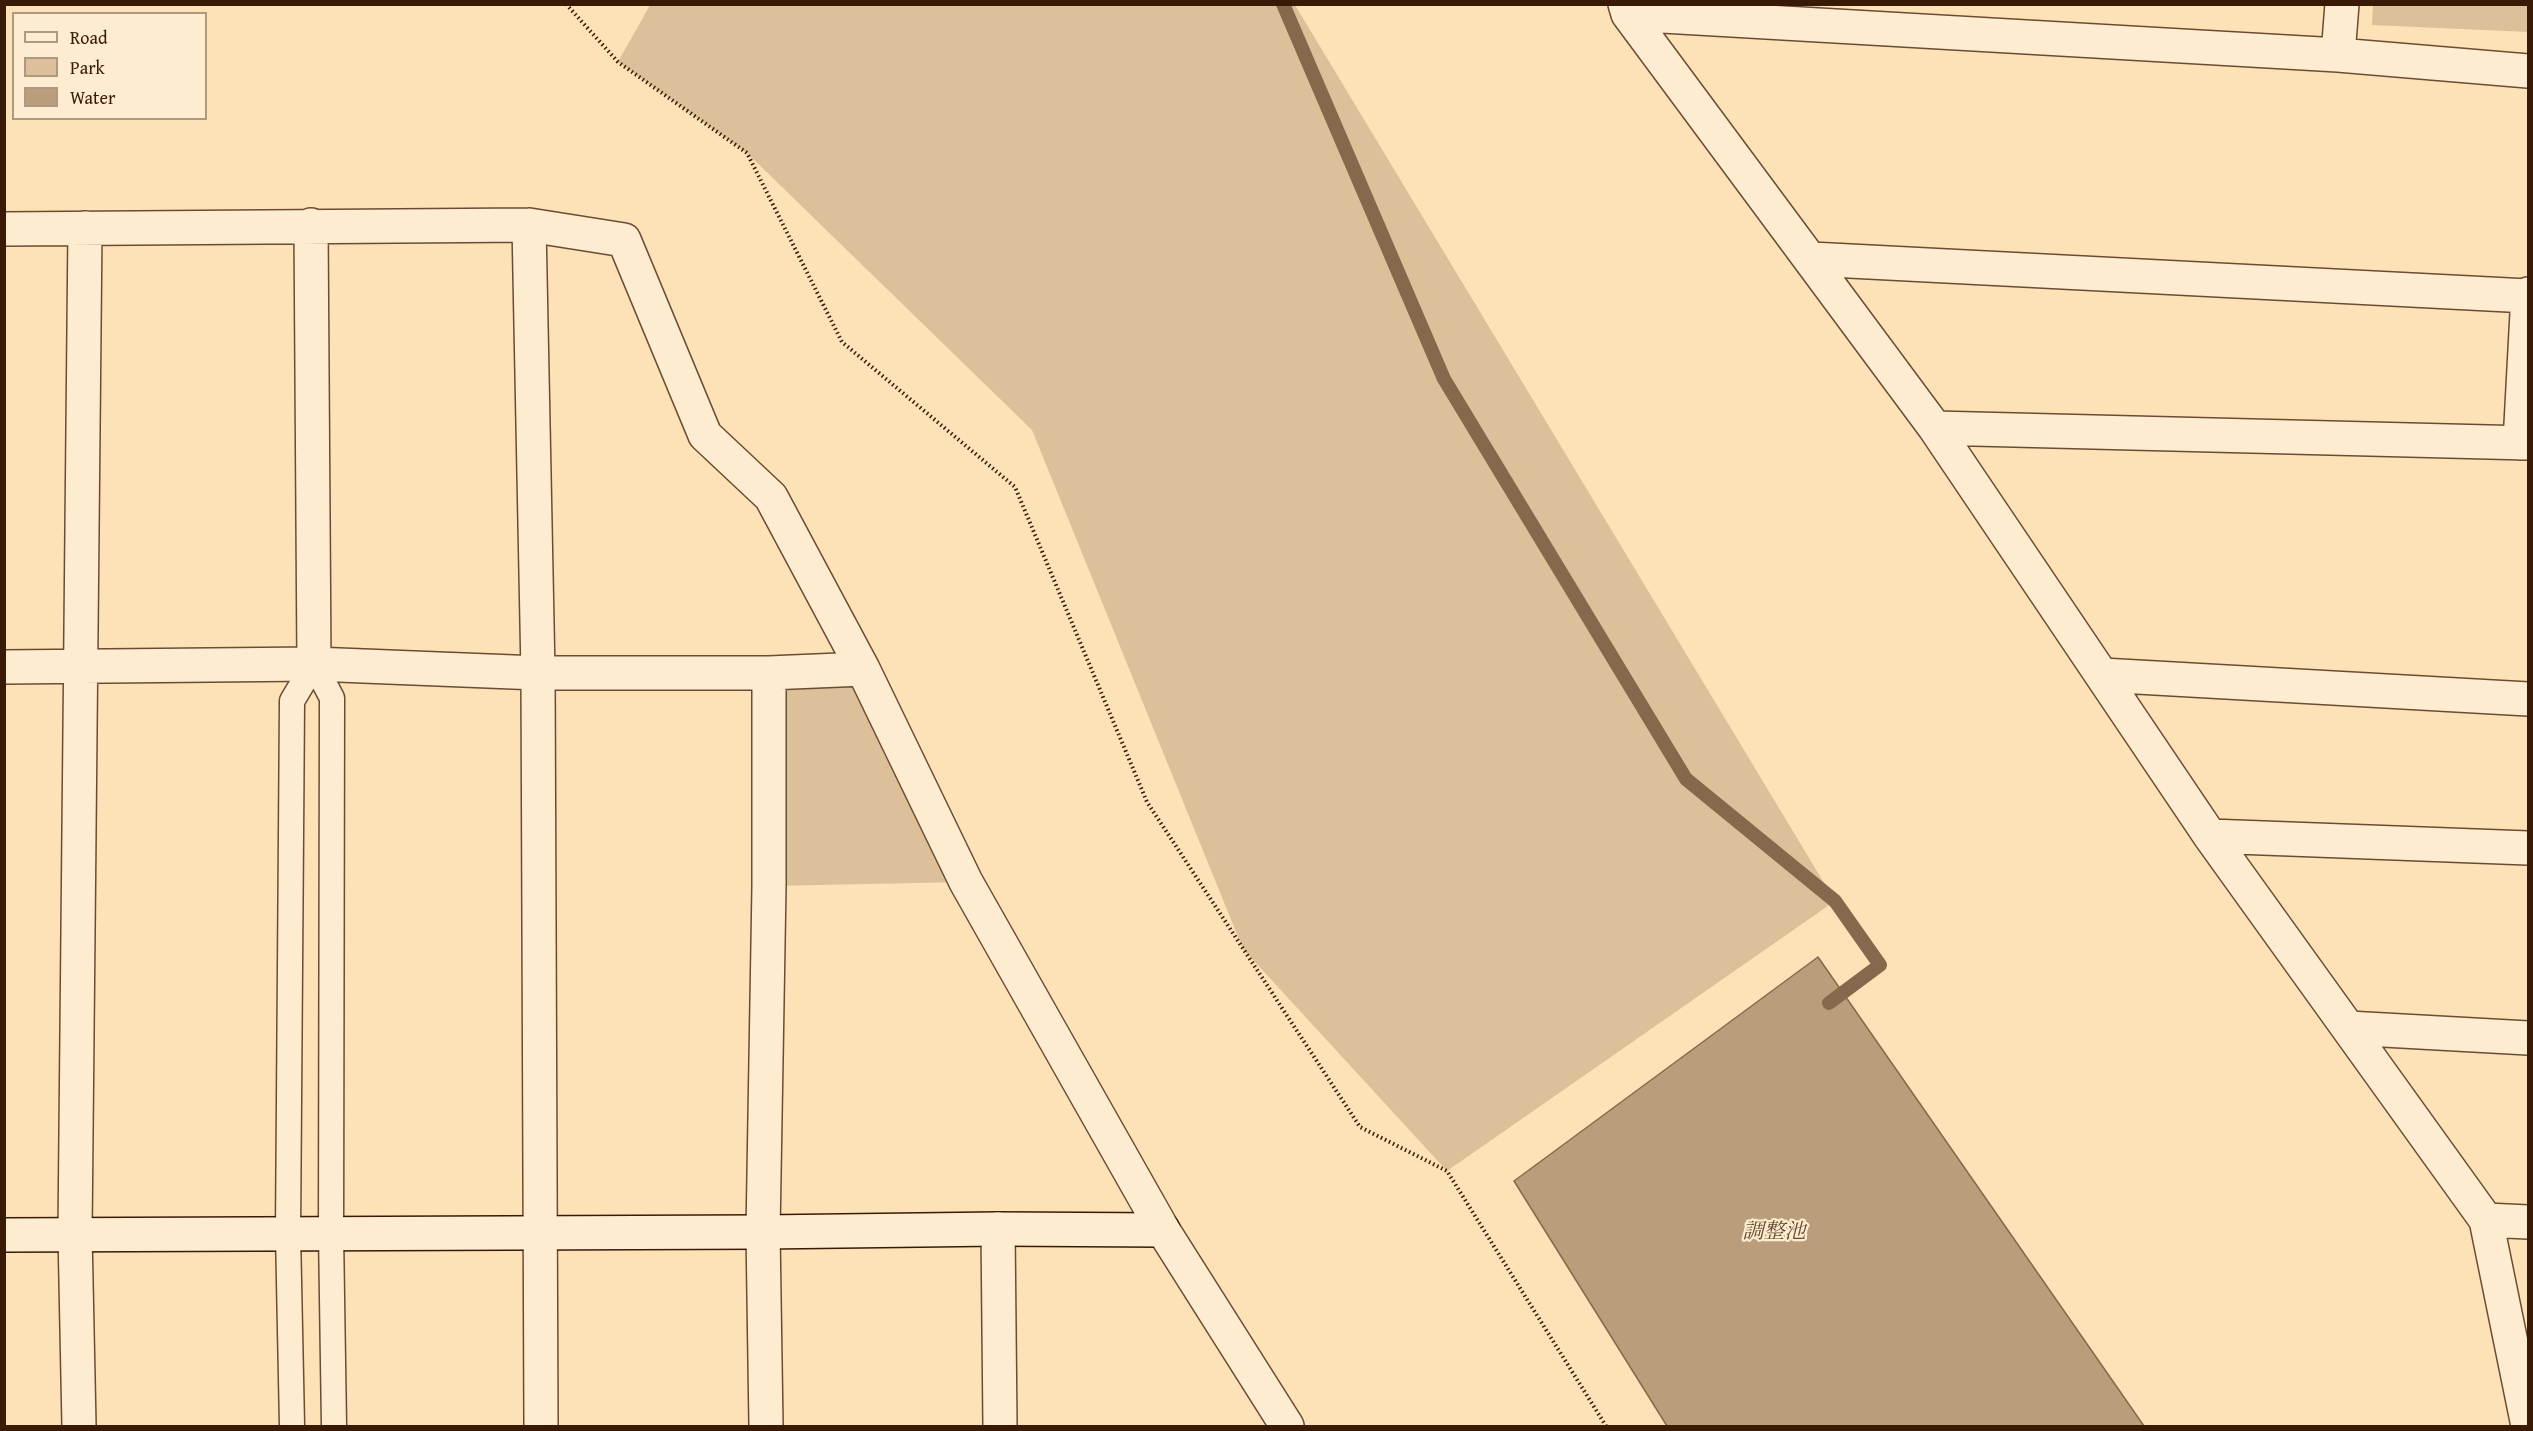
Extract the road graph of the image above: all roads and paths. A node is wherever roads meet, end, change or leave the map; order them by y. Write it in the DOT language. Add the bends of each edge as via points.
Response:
graph roads {
  1 [pos="566,4"];
  2 [pos="2342,4"];
  3 [pos="1627,9"];
  4 [pos="2338,55"];
  5 [pos="2529,71"];
  6 [pos="311,225"];
  7 [pos="530,225"];
  8 [pos="85,228"];
  9 [pos="4,229"];
  10 [pos="1810,259"];
  11 [pos="2528,295"];
  12 [pos="1935,428"];
  13 [pos="2524,443"];
  14 [pos="314,664"];
  15 [pos="4,667"];
  16 [pos="81,667"];
  17 [pos="863,669"];
  18 [pos="538,673"];
  19 [pos="769,673"];
  20 [pos="2102,675"];
  21 [pos="2529,699"];
  22 [pos="2210,836"];
  23 [pos="2529,848"];
  24 [pos="2348,1028"];
  25 [pos="2529,1038"];
  26 [pos="2486,1220"];
  27 [pos="2529,1222"];
  28 [pos="998,1229"];
  29 [pos="1163,1230"];
  30 [pos="540,1232"];
  31 [pos="763,1232"];
  32 [pos="75,1233"];
  33 [pos="288,1233"];
  34 [pos="331,1233"];
  35 [pos="4,1234"];
  36 [pos="2528,1422"];
  37 [pos="79,1426"];
  38 [pos="292,1426"];
  39 [pos="334,1426"];
  40 [pos="541,1426"];
  41 [pos="766,1426"];
  42 [pos="1000,1426"];
  43 [pos="1287,1426"];
  44 [pos="1606,1426"];
  1 -- 44 [label="path" via="618,62 747,153 842,342 1015,487 1147,802 1360,1127 1447,1171"];
  2 -- 4 [label="street"];
  3 -- 4 [label="street"];
  3 -- 10 [label="street"];
  4 -- 5 [label="street"];
  6 -- 7 [label="street"];
  6 -- 8 [label="street"];
  6 -- 14 [label="street"];
  7 -- 17 [label="street" via="624,240 705,435 771,497"];
  7 -- 18 [label="street"];
  8 -- 9 [label="street"];
  8 -- 16 [label="street"];
  10 -- 11 [label="street"];
  10 -- 12 [label="street"];
  11 -- 13 [label="street"];
  12 -- 13 [label="street"];
  12 -- 20 [label="street"];
  14 -- 16 [label="street"];
  14 -- 18 [label="street"];
  14 -- 33 [label="lane" via="292,701"];
  14 -- 34 [label="lane" via="332,698"];
  15 -- 16 [label="street"];
  16 -- 32 [label="street"];
  17 -- 19 [label="street"];
  17 -- 29 [label="street" via="966,882"];
  18 -- 19 [label="street"];
  18 -- 30 [label="street"];
  19 -- 31 [label="street"];
  20 -- 21 [label="street"];
  20 -- 22 [label="street"];
  22 -- 23 [label="street"];
  22 -- 24 [label="street"];
  24 -- 25 [label="street"];
  24 -- 26 [label="street"];
  26 -- 27 [label="street"];
  26 -- 36 [label="street"];
  28 -- 29 [label="street"];
  28 -- 31 [label="street"];
  28 -- 42 [label="street"];
  29 -- 43 [label="street"];
  30 -- 31 [label="street"];
  30 -- 34 [label="street"];
  30 -- 40 [label="street"];
  31 -- 41 [label="street"];
  32 -- 33 [label="street"];
  32 -- 35 [label="street"];
  32 -- 37 [label="street"];
  33 -- 34 [label="street"];
  33 -- 38 [label="lane"];
  34 -- 39 [label="lane"];
}
